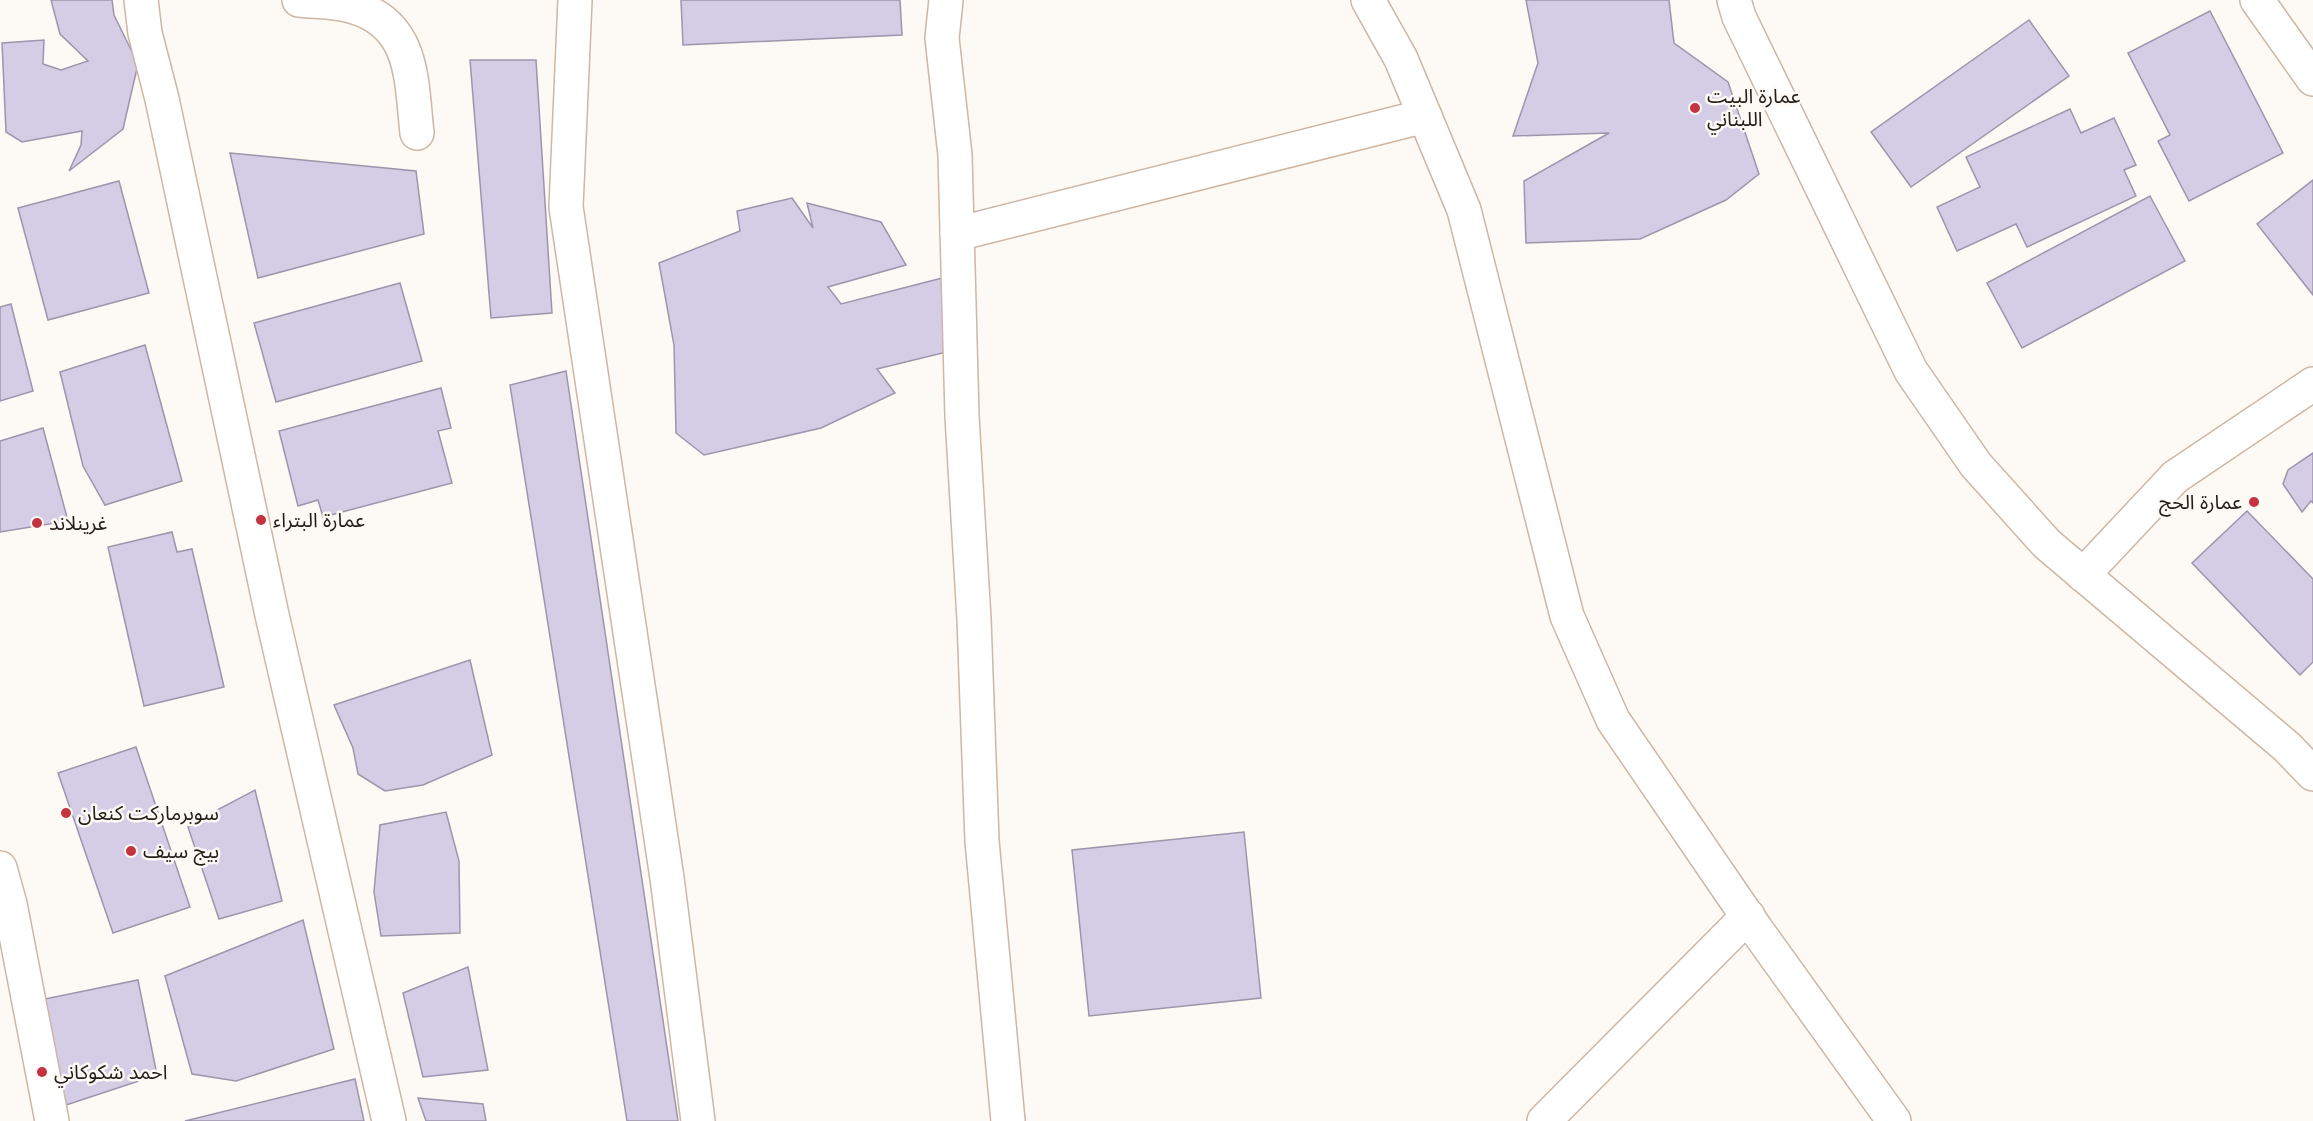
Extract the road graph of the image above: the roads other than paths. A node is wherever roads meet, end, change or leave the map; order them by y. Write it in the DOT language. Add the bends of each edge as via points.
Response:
graph roads {
  1 [pos="141,0"];
  2 [pos="299,0"];
  3 [pos="575,0"];
  4 [pos="946,0"];
  5 [pos="1368,0"];
  6 [pos="1734,0"];
  7 [pos="2258,0"];
  8 [pos="2313,79"];
  9 [pos="1425,116"];
  10 [pos="417,133"];
  11 [pos="957,234"];
  12 [pos="2313,384"];
  13 [pos="2083,575"];
  14 [pos="2313,774"];
  15 [pos="0,868"];
  16 [pos="1748,916"];
  17 [pos="51,1121"];
  18 [pos="389,1121"];
  19 [pos="698,1121"];
  20 [pos="1008,1121"];
  21 [pos="1544,1121"];
  22 [pos="1894,1121"];
  1 -- 18 [label="street" via="272,615"];
  2 -- 10 [label="street" via="354,7 380,20 399,36 409,61"];
  3 -- 19 [label="street" via="566,207 667,878"];
  4 -- 11 [label="street" via="942,38 955,155"];
  5 -- 9 [label="street" via="1401,59"];
  6 -- 13 [label="street" via="1911,371 1976,465 2047,544"];
  7 -- 8 [label="street"];
  9 -- 11 [label="street"];
  9 -- 16 [label="street" via="1464,210 1567,616 1613,720"];
  11 -- 20 [label="street" via="982,840"];
  12 -- 13 [label="street" via="2175,477"];
  13 -- 14 [label="street" via="2287,747"];
  15 -- 17 [label="street"];
  16 -- 21 [label="street"];
  16 -- 22 [label="street"];
}
